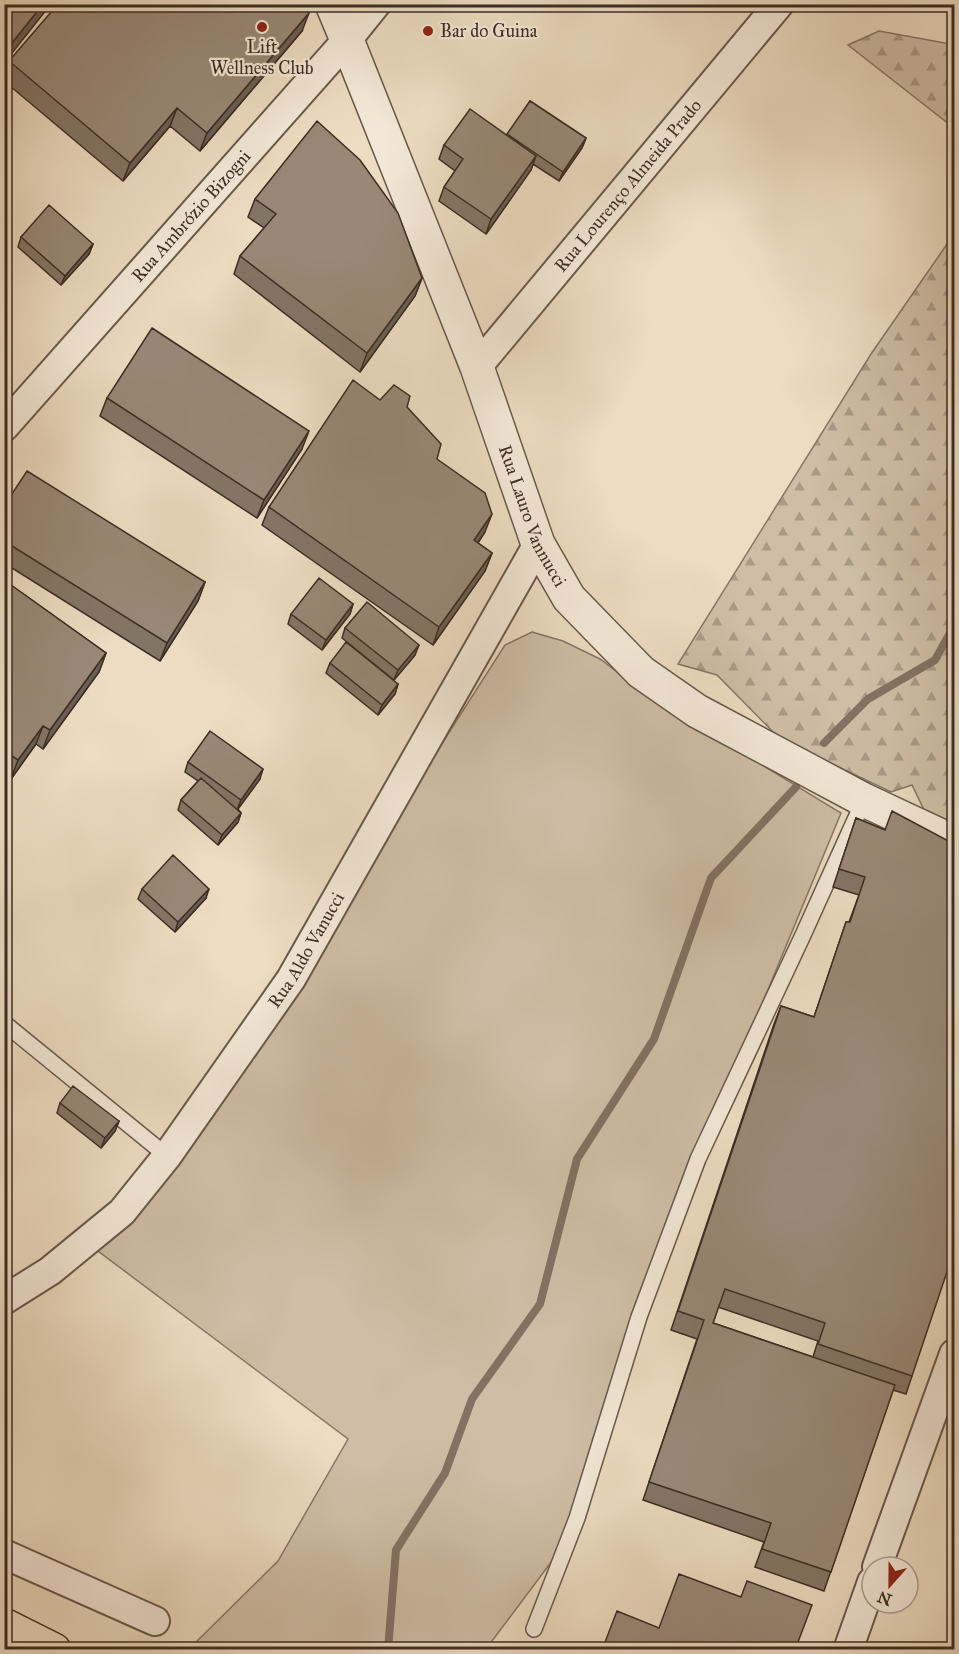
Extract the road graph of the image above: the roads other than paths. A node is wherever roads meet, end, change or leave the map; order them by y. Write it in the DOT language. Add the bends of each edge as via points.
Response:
graph roads {
  1 [pos="332,4"];
  2 [pos="376,4"];
  3 [pos="779,4"];
  4 [pos="347,40"];
  5 [pos="477,367"];
  6 [pos="4,427"];
  7 [pos="538,544"];
  8 [pos="864,800"];
  9 [pos="954,842"];
  10 [pos="4,1023"];
  11 [pos="167,1156"];
  12 [pos="4,1300"];
  13 [pos="954,1354"];
  14 [pos="4,1554"];
  15 [pos="882,1555"];
  16 [pos="860,1615"];
  17 [pos="155,1621"];
  18 [pos="4,1625"];
  19 [pos="534,1629"];
  20 [pos="54,1650"];
  21 [pos="848,1650"];
  1 -- 4 [label="street, Rua Lauro Vannucci"];
  2 -- 4 [label="street, Rua Ambrózio Bizogni"];
  3 -- 5 [label="street, Rua Lourenço Almeida Prado"];
  4 -- 5 [label="street, Rua Lauro Vannucci"];
  4 -- 6 [label="street, Rua Ambrózio Bizogni"];
  5 -- 7 [label="street, Rua Lauro Vannucci"];
  7 -- 8 [label="street, Rua Lauro Vannucci" via="569,598 641,672 697,711"];
  7 -- 11 [label="street, Rua Aldo Vanucci" via="291,979"];
  8 -- 9 [label="street, Rua Lauro Vannucci"];
  8 -- 19 [label="lane" via="698,1159 639,1317 577,1518"];
  10 -- 11 [label="lane"];
  11 -- 12 [label="street, Rua Aldo Vanucci" via="122,1212 50,1271"];
  13 -- 15 [label="street"];
  14 -- 17 [label="street"];
  16 -- 21 [label="street"];
  18 -- 20 [label="highway"];
}
